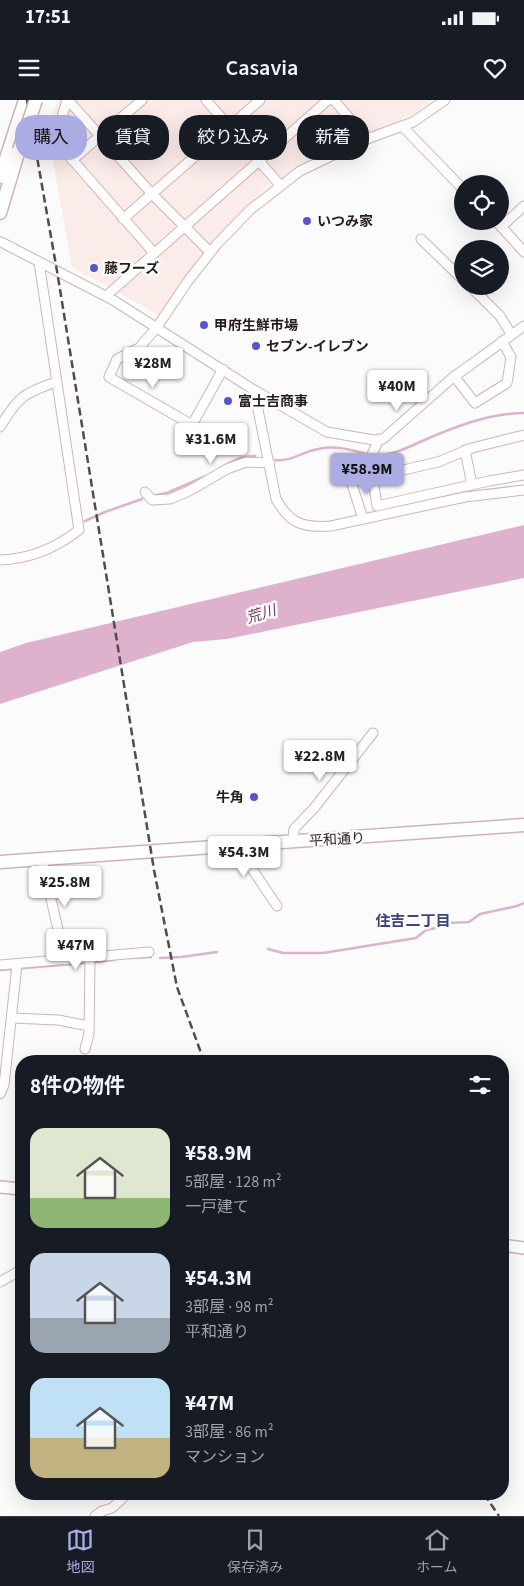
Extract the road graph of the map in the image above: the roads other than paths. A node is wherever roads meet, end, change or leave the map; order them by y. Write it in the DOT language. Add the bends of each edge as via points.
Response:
graph roads {
  1 [pos="25,100"];
  2 [pos="36,100"];
  3 [pos="67,100"];
  4 [pos="142,100"];
  5 [pos="206,100"];
  6 [pos="260,100"];
  7 [pos="328,100"];
  8 [pos="334,100"];
  9 [pos="445,100"];
  10 [pos="62,115"];
  11 [pos="124,115"];
  12 [pos="219,115"];
  13 [pos="242,115"];
  14 [pos="347,115"];
  15 [pos="402,126"];
  16 [pos="97,133"];
  17 [pos="369,137"];
  18 [pos="97,139"];
  19 [pos="87,147"];
  20 [pos="14,149"];
  21 [pos="72,160"];
  22 [pos="122,160"];
  23 [pos="190,160"];
  24 [pos="322,160"];
  25 [pos="259,161"];
  26 [pos="0,177"];
  27 [pos="454,180"];
  28 [pos="280,185"];
  29 [pos="152,194"];
  30 [pos="524,206"];
  31 [pos="0,213"];
  32 [pos="509,216"];
  33 [pos="124,219"];
  34 [pos="185,226"];
  35 [pos="504,230"];
  36 [pos="421,238"];
  37 [pos="1,242"];
  38 [pos="210,252"];
  39 [pos="524,252"];
  40 [pos="154,253"];
  41 [pos="39,262"];
  42 [pos="454,271"];
  43 [pos="479,295"];
  44 [pos="106,296"];
  45 [pos="524,326"];
  46 [pos="157,327"];
  47 [pos="511,334"];
  48 [pos="502,341"];
  49 [pos="222,369"];
  50 [pos="454,376"];
  51 [pos="56,382"];
  52 [pos="254,390"];
  53 [pos="0,427"];
  54 [pos="524,435"];
  55 [pos="379,439"];
  56 [pos="465,450"];
  57 [pos="270,463"];
  58 [pos="373,475"];
  59 [pos="524,475"];
  60 [pos="472,485"];
  61 [pos="524,490"];
  62 [pos="145,492"];
  63 [pos="364,519"];
  64 [pos="0,560"];
  65 [pos="373,733"];
  66 [pos="524,825"];
  67 [pos="293,841"];
  68 [pos="247,844"];
  69 [pos="42,860"];
  70 [pos="0,862"];
  71 [pos="277,906"];
  72 [pos="149,952"];
  73 [pos="90,958"];
  74 [pos="65,960"];
  75 [pos="17,964"];
  76 [pos="0,966"];
  77 [pos="12,1018"];
  78 [pos="89,1026"];
  79 [pos="85,1049"];
  80 [pos="0,1094"];
  81 [pos="0,1187"];
  82 [pos="15,1188"];
  83 [pos="509,1246"];
  84 [pos="524,1248"];
  85 [pos="15,1273"];
  86 [pos="0,1282"];
  87 [pos="121,1500"];
  88 [pos="95,1516"];
  1 -- 20 [label="highway"];
  2 -- 20 [label="highway, bridge"];
  3 -- 10 [label="street"];
  3 -- 16 [label="street"];
  4 -- 11 [label="street"];
  5 -- 12 [label="street"];
  6 -- 13 [label="street"];
  7 -- 25 [label="street"];
  8 -- 14 [label="street"];
  9 -- 15 [label="street"];
  15 -- 17 [label="street"];
  15 -- 27 [label="street"];
  18 -- 19 [label="street"];
  20 -- 26 [label="highway"];
  20 -- 31 [label="highway"];
  21 -- 33 [label="street"];
  22 -- 29 [label="street"];
  23 -- 29 [label="street"];
  24 -- 28 [label="street"];
  25 -- 28 [label="street"];
  25 -- 34 [label="street"];
  28 -- 38 [label="street" via="250,210"];
  29 -- 33 [label="street"];
  29 -- 34 [label="street"];
  30 -- 32 [label="street"];
  33 -- 40 [label="street"];
  34 -- 38 [label="street"];
  34 -- 40 [label="street"];
  35 -- 39 [label="street"];
  36 -- 42 [label="street"];
  37 -- 41 [label="street"];
  38 -- 46 [label="street"];
  40 -- 44 [label="street"];
  41 -- 44 [label="street"];
  41 -- 51 [label="street"];
  43 -- 47 [label="street" via="500,316"];
  44 -- 46 [label="street"];
  45 -- 47 [label="street"];
  46 -- 49 [label="street"];
  46 -- 49 [label="street" via="139,348 117,360 109,377 192,425"];
  47 -- 48 [label="street"];
  48 -- 50 [label="street"];
  48 -- 50 [label="street" via="511,357 507,383 476,403"];
  49 -- 52 [label="street"];
  50 -- 55 [label="street" via="383,439"];
  51 -- 53 [label="street" via="22,397"];
  51 -- 64 [label="street" via="79,530 44,551"];
  52 -- 55 [label="street" via="326,432"];
  52 -- 57 [label="street"];
  54 -- 56 [label="street"];
  55 -- 58 [label="street" via="370,459"];
  56 -- 58 [label="street" via="438,462"];
  56 -- 60 [label="street"];
  57 -- 62 [label="street" via="246,462 170,499 152,500"];
  57 -- 63 [label="street" via="276,499 298,523 314,527 331,526"];
  58 -- 60 [label="street" via="377,506"];
  58 -- 63 [label="street" via="350,478"];
  59 -- 60 [label="street"];
  61 -- 63 [label="street" via="465,497"];
  65 -- 67 [label="street" via="294,829"];
  66 -- 67 [label="highway, 平和通り"];
  67 -- 68 [label="highway, 平和通り"];
  68 -- 69 [label="highway, 平和通り"];
  68 -- 71 [label="street" via="244,857"];
  69 -- 70 [label="highway, 平和通り"];
  69 -- 74 [label="street"];
  72 -- 73 [label="street"];
  73 -- 74 [label="street"];
  73 -- 78 [label="street"];
  74 -- 75 [label="street"];
  75 -- 76 [label="street"];
  75 -- 77 [label="street"];
  77 -- 78 [label="street" via="58,1020"];
  77 -- 80 [label="street" via="4,1085"];
  78 -- 79 [label="street"];
  81 -- 82 [label="main road"];
  83 -- 84 [label="main road"];
  85 -- 86 [label="street"];
  87 -- 88 [label="street"];
}
